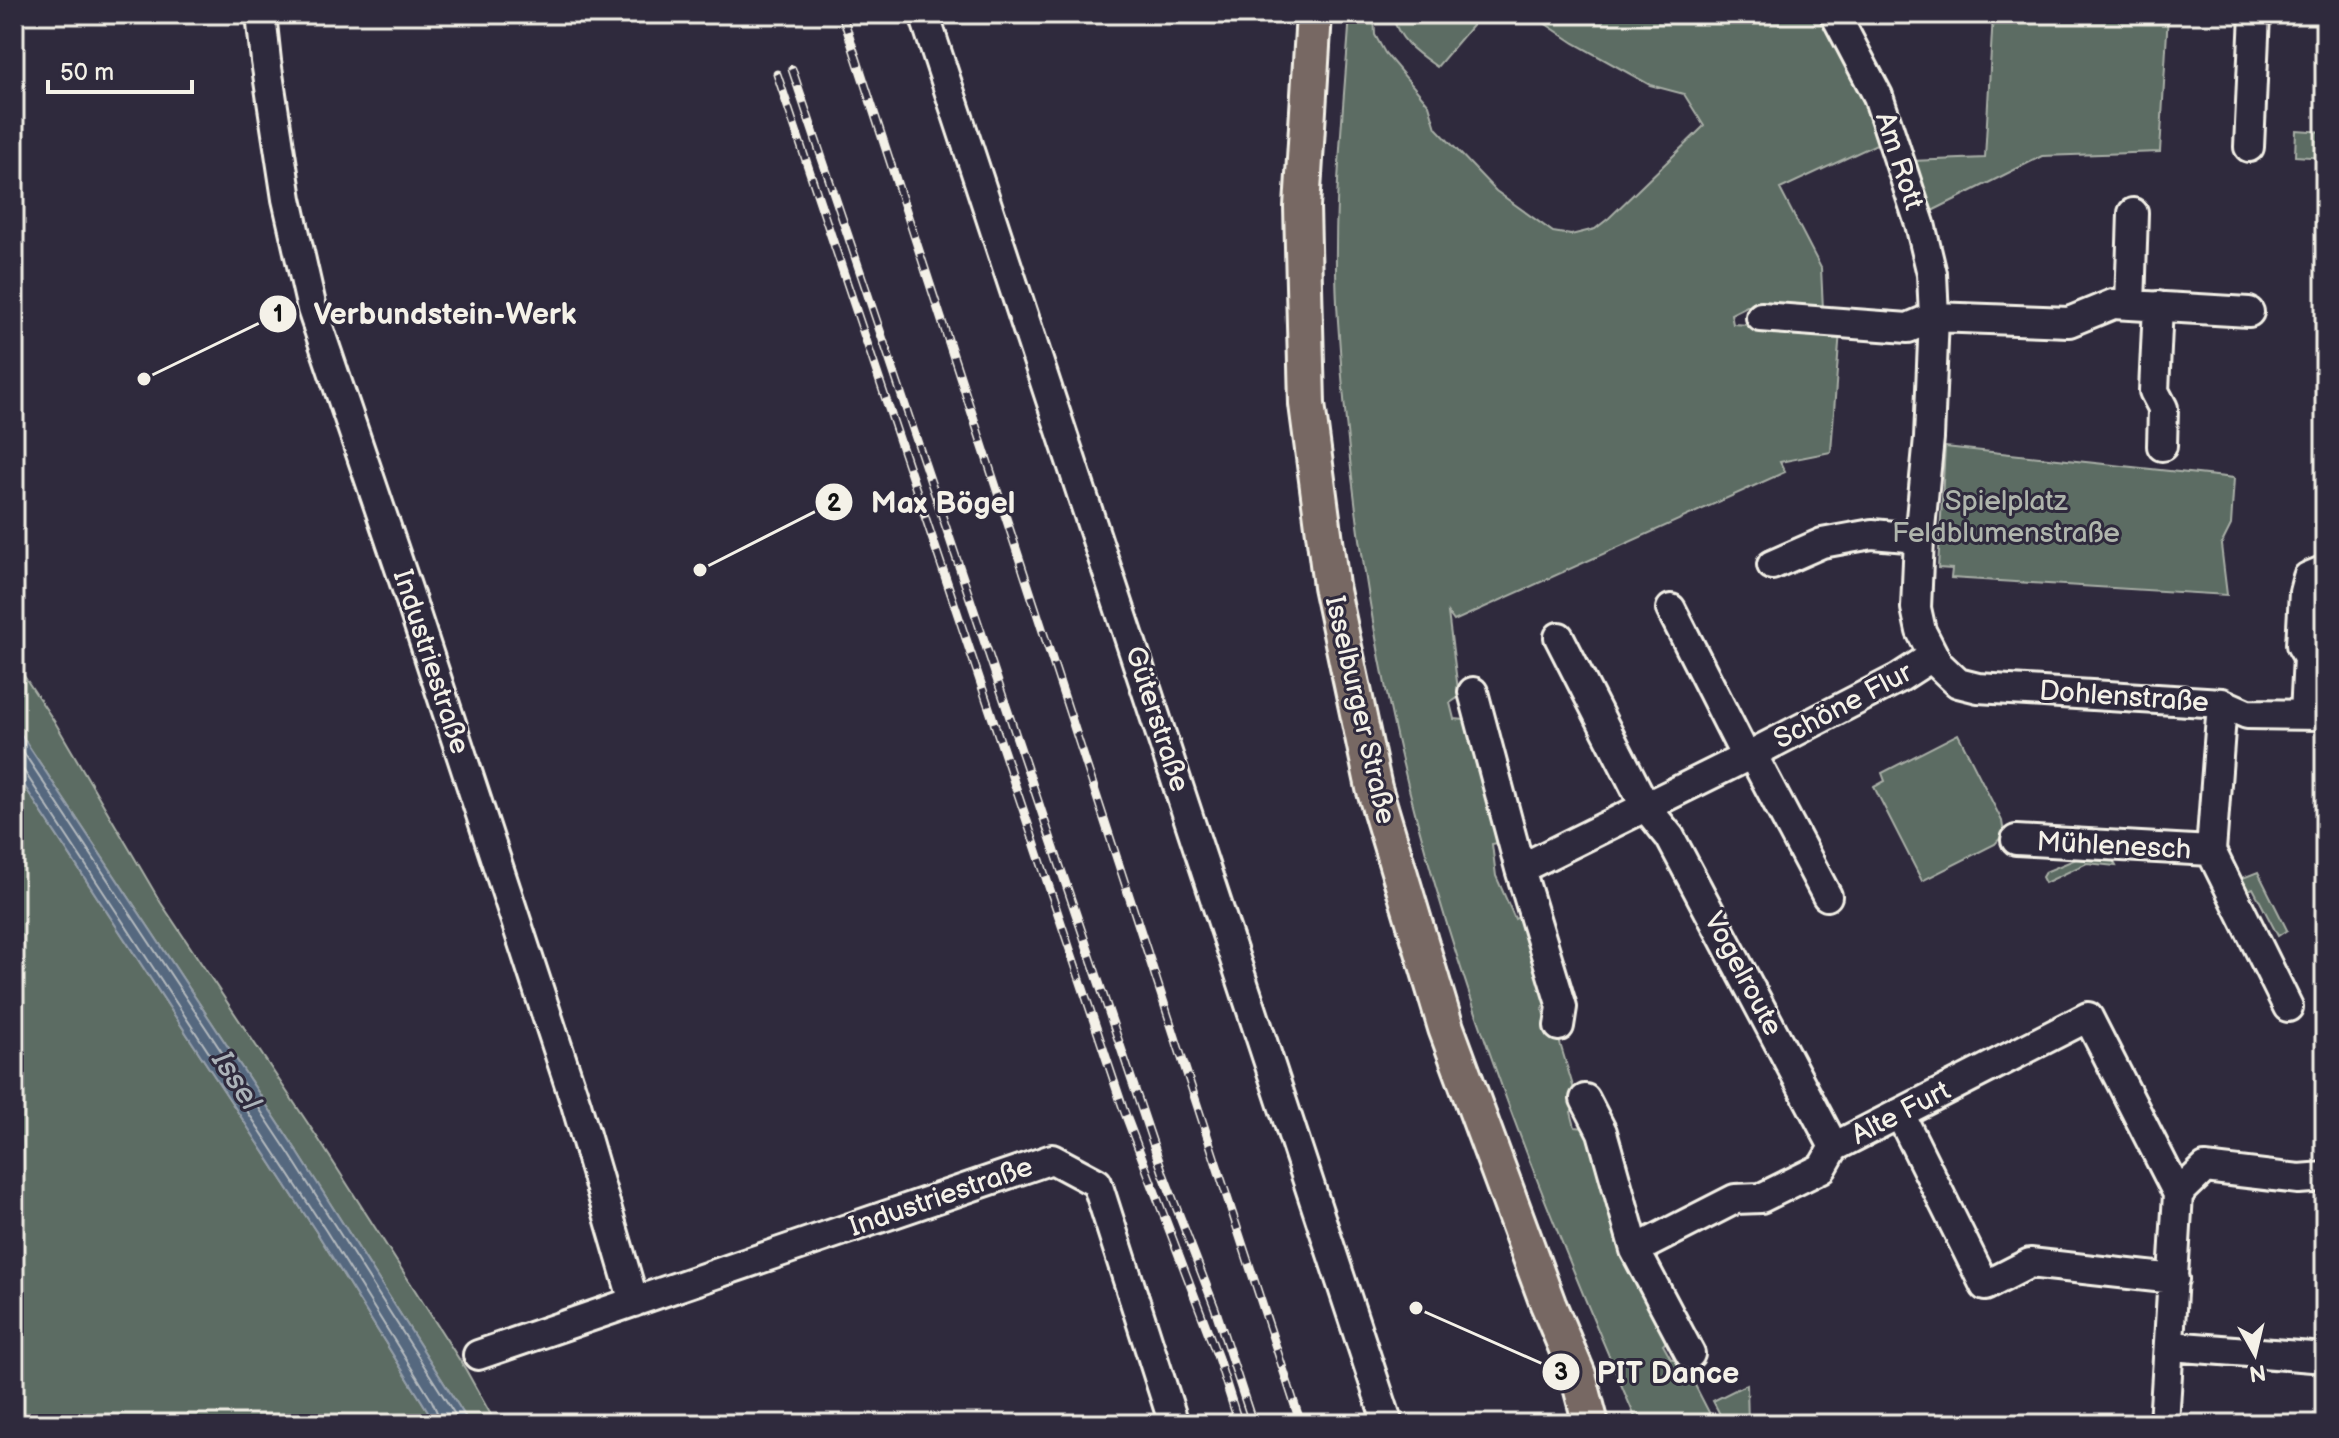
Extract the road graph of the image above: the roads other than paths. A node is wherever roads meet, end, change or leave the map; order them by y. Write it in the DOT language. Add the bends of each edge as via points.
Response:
graph roads {
  1 [pos="261,14"];
  2 [pos="924,14"];
  3 [pos="1314,14"];
  4 [pos="1835,14"];
  5 [pos="2255,14"];
  6 [pos="2249,147"];
  7 [pos="2133,213"];
  8 [pos="2144,306"];
  9 [pos="2249,312"];
  10 [pos="1761,317"];
  11 [pos="1934,317"];
  12 [pos="2162,446"];
  13 [pos="1919,538"];
  14 [pos="1772,565"];
  15 [pos="2325,570"];
  16 [pos="1671,609"];
  17 [pos="1559,637"];
  18 [pos="1933,656"];
  19 [pos="1473,692"];
  20 [pos="2222,703"];
  21 [pos="2315,715"];
  22 [pos="1749,756"];
  23 [pos="1645,806"];
  24 [pos="2016,840"];
  25 [pos="2211,851"];
  26 [pos="1520,869"];
  27 [pos="1827,896"];
  28 [pos="2288,1007"];
  29 [pos="1559,1026"];
  30 [pos="1585,1099"];
  31 [pos="1900,1114"];
  32 [pos="1834,1147"];
  33 [pos="2325,1177"];
  34 [pos="2178,1194"];
  35 [pos="1635,1250"];
  36 [pos="2174,1279"];
  37 [pos="634,1302"];
  38 [pos="2170,1346"];
  39 [pos="1690,1354"];
  40 [pos="478,1355"];
  41 [pos="2325,1358"];
  42 [pos="1578,1375"];
  43 [pos="1174,1424"];
  44 [pos="1388,1424"];
  45 [pos="1591,1424"];
  46 [pos="1611,1424"];
  47 [pos="2164,1424"];
  1 -- 37 [label="street, Industriestraße" via="287,199 312,309 576,1104"];
  2 -- 44 [label="street, Güterstraße"];
  3 -- 42 [label="main road, Isselburger Straße" via="1302,207 1307,404 1331,586 1374,788 1446,1028"];
  4 -- 11 [label="street, Am Rott" via="1878,96 1920,224 1932,274"];
  5 -- 6 [label="street"];
  7 -- 8 [label="street"];
  8 -- 9 [label="street"];
  8 -- 11 [label="street" via="2113,304 2069,322"];
  8 -- 12 [label="street" via="2154,391 2163,408"];
  10 -- 11 [label="street" via="1908,328"];
  11 -- 13 [label="street, Am Rott"];
  13 -- 14 [label="street" via="1872,534 1822,543"];
  13 -- 18 [label="street, Am Rott" via="1916,608"];
  15 -- 21 [label="street" via="2308,577 2304,592 2301,645 2308,657"];
  16 -- 22 [label="street, Schöne Flur"];
  17 -- 23 [label="street"];
  18 -- 20 [label="street, Dohlenstraße" via="1958,683 1978,688"];
  18 -- 22 [label="street, Schöne Flur"];
  19 -- 26 [label="street"];
  20 -- 21 [label="street, Dohlenstraße" via="2247,714"];
  20 -- 25 [label="street, Mühlenesch"];
  22 -- 23 [label="street, Schöne Flur"];
  22 -- 27 [label="street, Schöne Flur"];
  23 -- 26 [label="street, Schöne Flur"];
  23 -- 32 [label="street, Vogelroute" via="1670,837"];
  24 -- 25 [label="street, Mühlenesch"];
  25 -- 28 [label="street, Mühlenesch"];
  26 -- 29 [label="street" via="1562,1007"];
  30 -- 35 [label="street" via="1602,1132"];
  31 -- 32 [label="street, Alte Furt"];
  31 -- 34 [label="street, Alte Furt" via="2088,1017"];
  31 -- 36 [label="street" via="1985,1286 2030,1263"];
  32 -- 35 [label="street, Alte Furt" via="1822,1168 1761,1198 1735,1199"];
  33 -- 34 [label="street" via="2205,1168"];
  34 -- 36 [label="street"];
  35 -- 39 [label="street"];
  36 -- 38 [label="street"];
  37 -- 40 [label="street, Industriestraße"];
  37 -- 43 [label="street, Industriestraße" via="1052,1159 1097,1183"];
  38 -- 41 [label="street"];
  38 -- 47 [label="street"];
  42 -- 45 [label="main road, Isselburger Straße"];
  42 -- 46 [label="main road, Isselburger Straße"];
}
